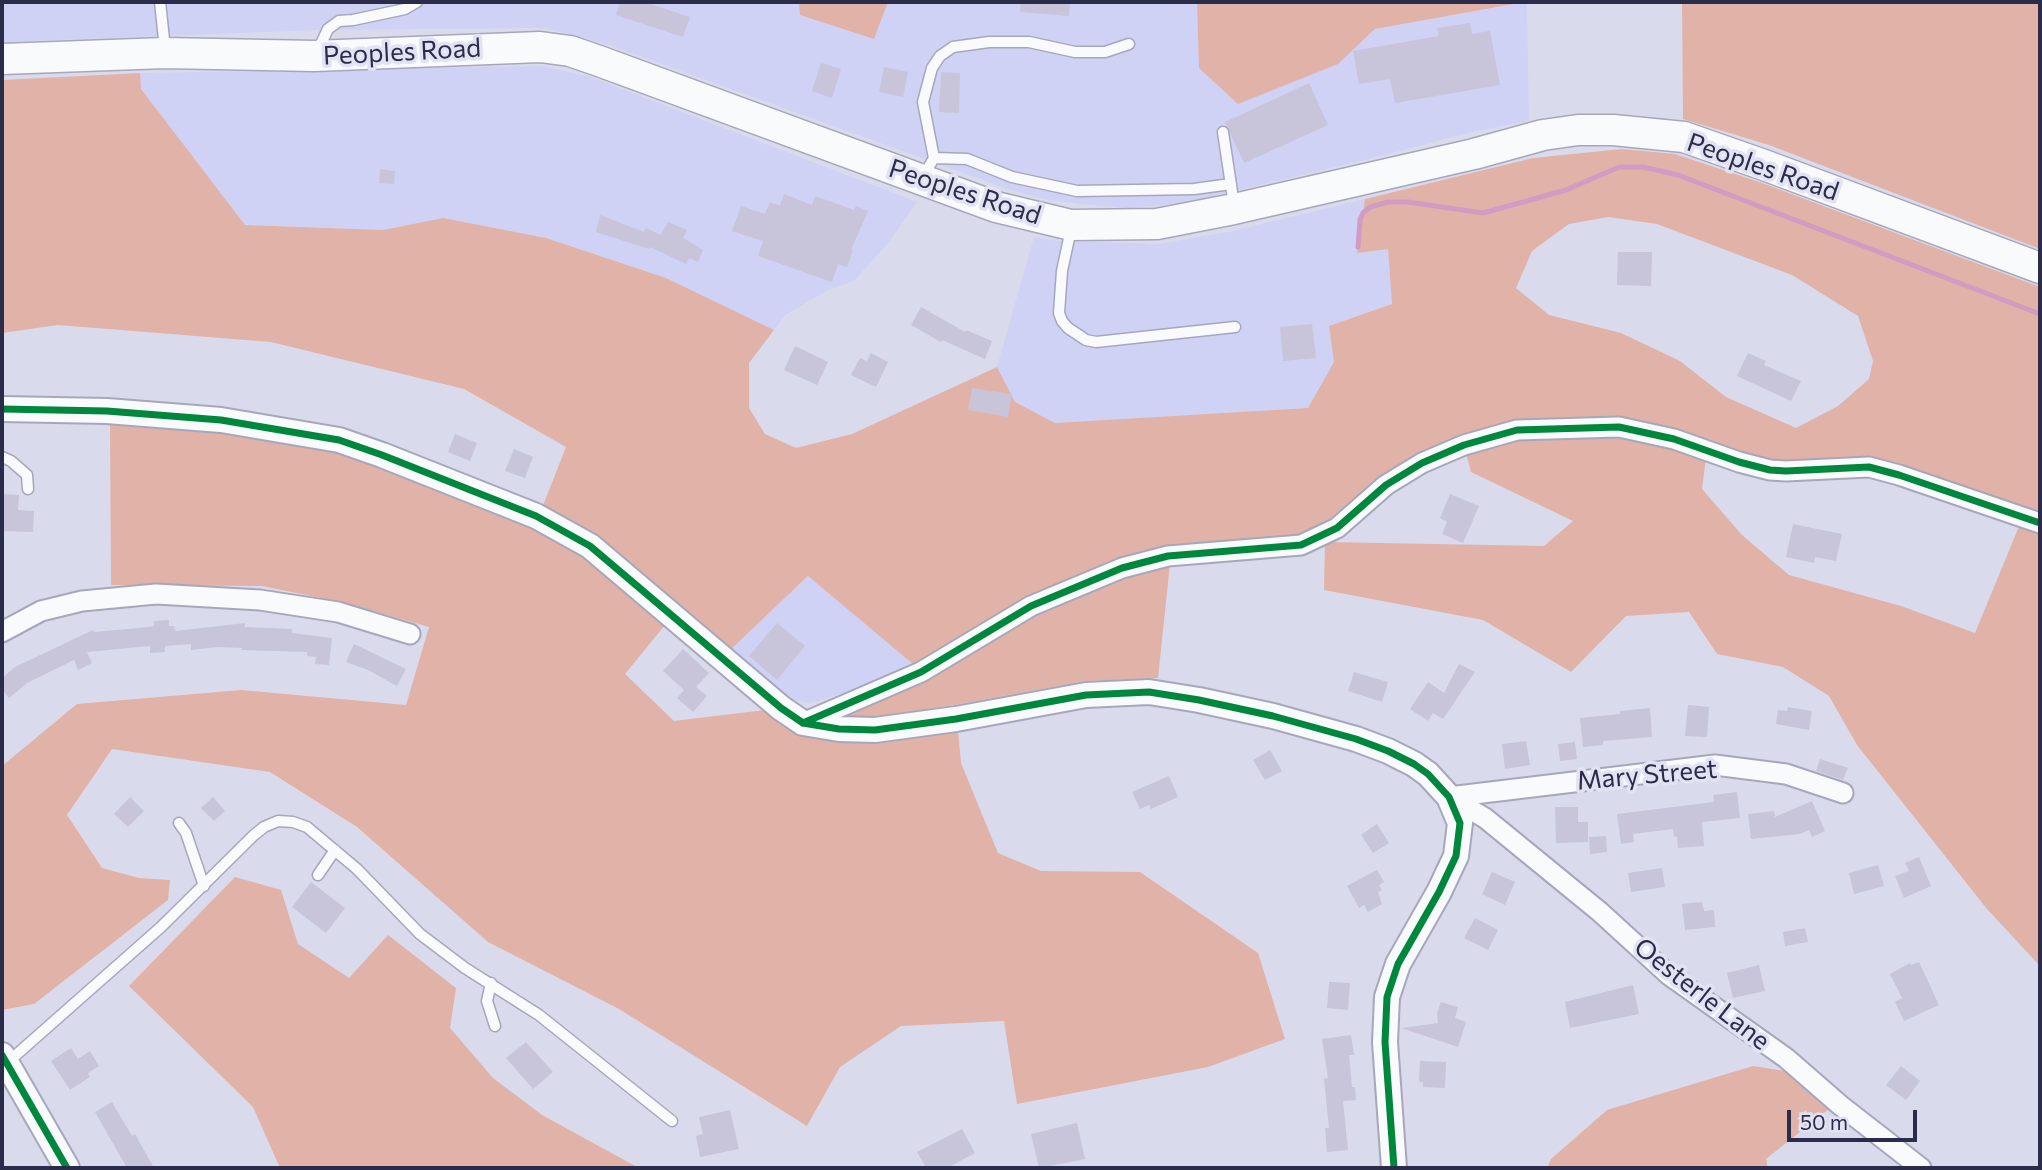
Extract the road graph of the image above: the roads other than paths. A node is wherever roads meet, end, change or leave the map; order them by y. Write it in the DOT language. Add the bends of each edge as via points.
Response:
graph roads {
  1 [pos="160,2"];
  2 [pos="417,2"];
  3 [pos="1129,44"];
  4 [pos="165,53"];
  5 [pos="314,56"];
  6 [pos="2,59"];
  7 [pos="1223,132"];
  8 [pos="928,168"];
  9 [pos="1232,196"];
  10 [pos="1071,225"];
  11 [pos="2040,268"];
  12 [pos="1235,327"];
  13 [pos="2,409"];
  14 [pos="2,457"];
  15 [pos="28,489"];
  16 [pos="2031,520"];
  17 [pos="2,632"];
  18 [pos="410,634"];
  19 [pos="803,723"];
  20 [pos="1843,793"];
  21 [pos="1449,797"];
  22 [pos="179,823"];
  23 [pos="335,850"];
  24 [pos="318,875"];
  25 [pos="204,886"];
  26 [pos="491,983"];
  27 [pos="495,1026"];
  28 [pos="5,1059"];
  29 [pos="672,1121"];
  30 [pos="66,1168"];
  31 [pos="1394,1168"];
  32 [pos="1921,1168"];
  1 -- 4 [label="lane"];
  2 -- 5 [label="lane" via="405,9 339,20 328,29"];
  3 -- 8 [label="lane" via="1105,52 1075,52 1029,42 953,47 932,68 923,102"];
  4 -- 5 [label="main road, Peoples Road"];
  4 -- 6 [label="main road, Peoples Road"];
  5 -- 8 [label="main road, Peoples Road" via="513,47 570,51"];
  7 -- 9 [label="lane"];
  8 -- 9 [label="lane" via="967,159 1012,177 1077,191 1194,190"];
  8 -- 10 [label="main road, Peoples Road" via="996,207"];
  9 -- 10 [label="main road, Peoples Road" via="1157,224"];
  9 -- 11 [label="main road, Peoples Road" via="1474,154 1544,135 1613,130 1684,137 1713,146"];
  10 -- 12 [label="lane" via="1059,313 1075,334 1096,342"];
  13 -- 19 [label="street" via="221,420 339,440 393,459 536,516 590,546"];
  14 -- 15 [label="lane" via="22,468"];
  16 -- 19 [label="street" via="1869,467 1770,470 1674,439 1619,427 1517,430 1443,453 1413,468 1337,528 1301,545 1168,556 1122,568 1031,606 922,672"];
  17 -- 18 [label="street" via="41,611 82,601 156,594 260,600 338,612"];
  19 -- 21 [label="street" via="875,730 1086,695 1149,692 1273,716 1356,739 1414,764"];
  20 -- 21 [label="street, Mary Street" via="1786,774 1715,765"];
  21 -- 31 [label="street" via="1460,823 1456,856 1398,964 1387,997 1385,1042"];
  21 -- 32 [label="street, Oesterle Lane" via="1485,818 1669,975 1786,1058"];
  22 -- 25 [label="lane"];
  23 -- 24 [label="lane"];
  23 -- 25 [label="lane" via="307,827 278,821 254,835"];
  23 -- 26 [label="lane" via="420,934"];
  25 -- 28 [label="lane" via="104,978"];
  26 -- 27 [label="lane" via="487,1001"];
  26 -- 29 [label="lane" via="539,1015"];
  28 -- 30 [label="street"];
}
